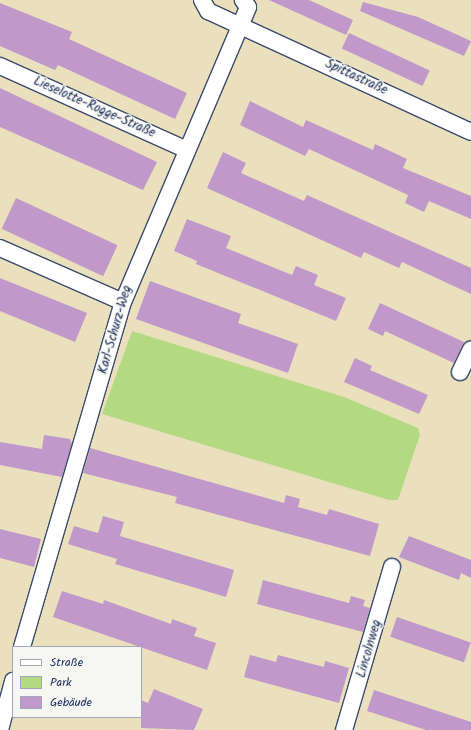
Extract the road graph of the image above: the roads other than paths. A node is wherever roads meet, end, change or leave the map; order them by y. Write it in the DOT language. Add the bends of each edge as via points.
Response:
graph roads {
  1 [pos="202,0"];
  2 [pos="243,0"];
  3 [pos="240,25"];
  4 [pos="0,66"];
  5 [pos="471,132"];
  6 [pos="187,150"];
  7 [pos="0,248"];
  8 [pos="123,302"];
  9 [pos="471,349"];
  10 [pos="460,372"];
  11 [pos="392,566"];
  12 [pos="22,646"];
  13 [pos="12,685"];
  14 [pos="0,730"];
  15 [pos="344,730"];
  1 -- 3 [label="street, Spittastraße" via="208,11"];
  2 -- 3 [label="street" via="248,7"];
  3 -- 5 [label="street, Spittastraße"];
  3 -- 6 [label="street, Karl-Schurz-Weg"];
  4 -- 6 [label="street, Lieselotte-Rogge-Straße"];
  6 -- 8 [label="street, Karl-Schurz-Weg"];
  7 -- 8 [label="street"];
  8 -- 12 [label="street, Karl-Schurz-Weg"];
  9 -- 10 [label="street"];
  11 -- 15 [label="street, Lincolnweg"];
  13 -- 14 [label="street"];
}
